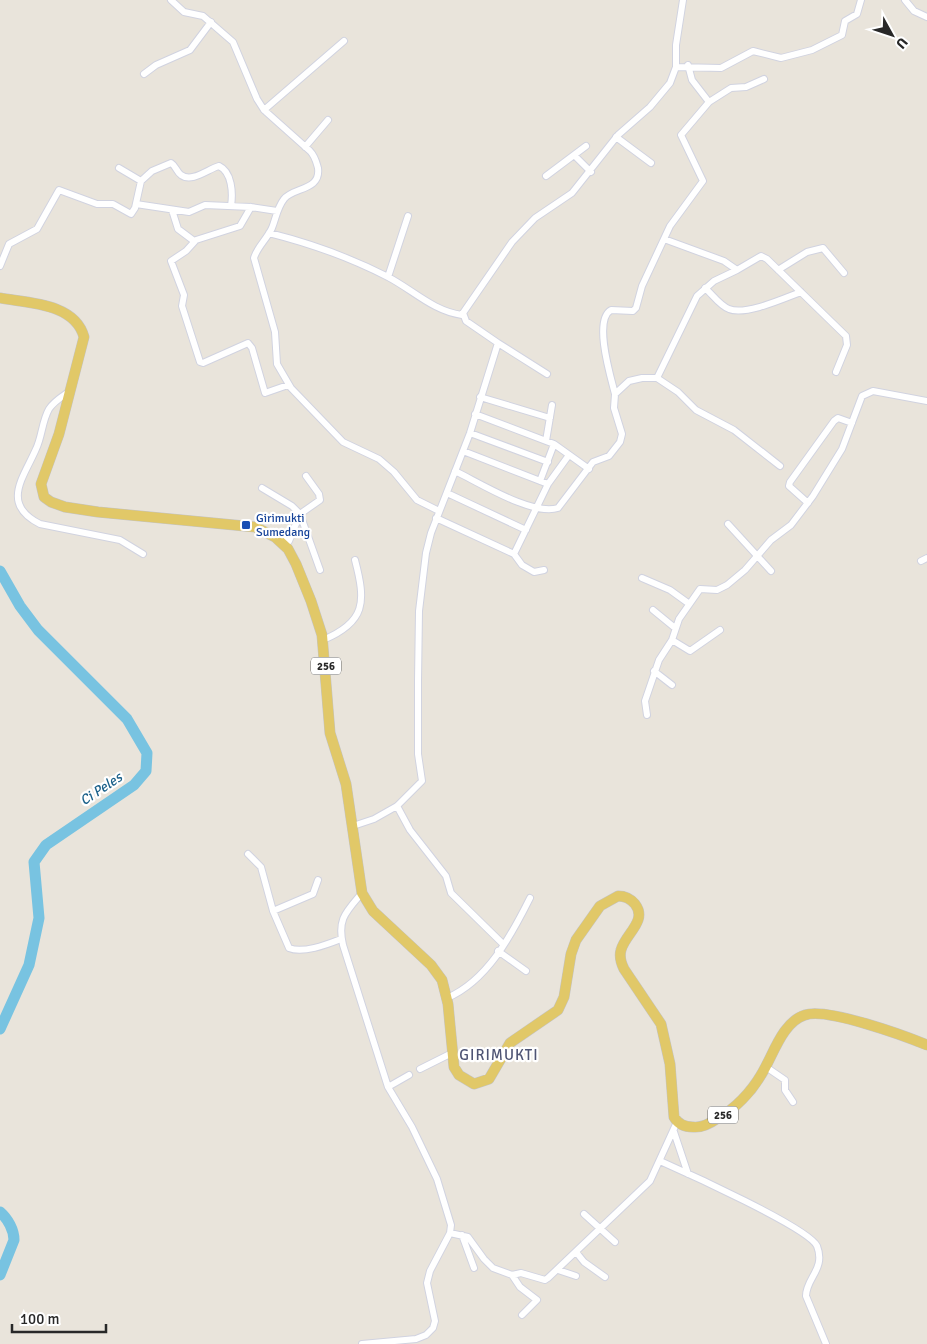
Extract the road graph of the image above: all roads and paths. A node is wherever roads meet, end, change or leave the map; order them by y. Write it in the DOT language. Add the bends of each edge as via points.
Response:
graph roads {
  1 [pos="171,0"];
  2 [pos="684,0"];
  3 [pos="861,0"];
  4 [pos="905,0"];
  5 [pos="927,17"];
  6 [pos="211,22"];
  7 [pos="344,41"];
  8 [pos="688,65"];
  9 [pos="676,66"];
  10 [pos="144,74"];
  11 [pos="764,79"];
  12 [pos="709,102"];
  13 [pos="264,110"];
  14 [pos="328,120"];
  15 [pos="616,137"];
  16 [pos="305,146"];
  17 [pos="586,146"];
  18 [pos="575,156"];
  19 [pos="651,163"];
  20 [pos="119,168"];
  21 [pos="591,172"];
  22 [pos="546,176"];
  23 [pos="141,181"];
  24 [pos="136,204"];
  25 [pos="231,206"];
  26 [pos="251,207"];
  27 [pos="172,210"];
  28 [pos="277,211"];
  29 [pos="408,216"];
  30 [pos="269,233"];
  31 [pos="664,239"];
  32 [pos="194,242"];
  33 [pos="0,266"];
  34 [pos="737,270"];
  35 [pos="778,270"];
  36 [pos="844,273"];
  37 [pos="388,277"];
  38 [pos="706,288"];
  39 [pos="801,292"];
  40 [pos="0,298"];
  41 [pos="462,315"];
  42 [pos="498,342"];
  43 [pos="836,372"];
  44 [pos="547,374"];
  45 [pos="657,378"];
  46 [pos="288,384"];
  47 [pos="71,390"];
  48 [pos="615,394"];
  49 [pos="480,397"];
  50 [pos="927,401"];
  51 [pos="552,405"];
  52 [pos="476,414"];
  53 [pos="550,418"];
  54 [pos="852,423"];
  55 [pos="470,433"];
  56 [pos="546,441"];
  57 [pos="554,444"];
  58 [pos="463,451"];
  59 [pos="569,455"];
  60 [pos="548,462"];
  61 [pos="780,466"];
  62 [pos="589,469"];
  63 [pos="456,472"];
  64 [pos="306,476"];
  65 [pos="540,481"];
  66 [pos="548,484"];
  67 [pos="262,488"];
  68 [pos="447,493"];
  69 [pos="808,503"];
  70 [pos="535,509"];
  71 [pos="440,511"];
  72 [pos="300,514"];
  73 [pos="436,518"];
  74 [pos="728,524"];
  75 [pos="526,530"];
  76 [pos="275,537"];
  77 [pos="144,554"];
  78 [pos="514,554"];
  79 [pos="758,556"];
  80 [pos="355,560"];
  81 [pos="320,570"];
  82 [pos="544,570"];
  83 [pos="771,571"];
  84 [pos="642,578"];
  85 [pos="688,603"];
  86 [pos="653,610"];
  87 [pos="675,628"];
  88 [pos="720,630"];
  89 [pos="323,640"];
  90 [pos="672,640"];
  91 [pos="654,671"];
  92 [pos="672,684"];
  93 [pos="647,715"];
  94 [pos="397,806"];
  95 [pos="353,826"];
  96 [pos="248,854"];
  97 [pos="318,880"];
  98 [pos="362,893"];
  99 [pos="530,898"];
  100 [pos="273,911"];
  101 [pos="341,939"];
  102 [pos="503,944"];
  103 [pos="498,951"];
  104 [pos="526,971"];
  105 [pos="447,998"];
  106 [pos="927,1045"];
  107 [pos="452,1053"];
  108 [pos="766,1067"];
  109 [pos="420,1069"];
  110 [pos="409,1075"];
  111 [pos="388,1087"];
  112 [pos="793,1102"];
  113 [pos="676,1127"];
  114 [pos="660,1160"];
  115 [pos="688,1174"];
  116 [pos="584,1214"];
  117 [pos="601,1229"];
  118 [pos="450,1233"];
  119 [pos="462,1235"];
  120 [pos="616,1242"];
  121 [pos="576,1252"];
  122 [pos="474,1268"];
  123 [pos="558,1270"];
  124 [pos="512,1275"];
  125 [pos="576,1276"];
  126 [pos="605,1277"];
  127 [pos="522,1315"];
  128 [pos="362,1344"];
  129 [pos="826,1344"];
  1 -- 6 [label="street" via="184,12 197,14"];
  2 -- 9 [label="street" via="676,45"];
  3 -- 8 [label="street" via="857,14 845,21 842,35 812,50 781,58 753,52 721,68"];
  4 -- 5 [label="street" via="911,8"];
  6 -- 10 [label="street" via="190,50"];
  6 -- 13 [label="street" via="237,49"];
  7 -- 13 [label="street"];
  8 -- 9 [label="street"];
  8 -- 12 [label="street" via="692,80"];
  9 -- 15 [label="street" via="674,76 664,91"];
  11 -- 12 [label="street" via="746,87 731,88"];
  12 -- 31 [label="street" via="681,135 703,181"];
  13 -- 16 [label="street"];
  14 -- 16 [label="street"];
  15 -- 19 [label="street"];
  15 -- 21 [label="street"];
  16 -- 28 [label="street" via="316,159 317,177 310,186 288,194"];
  17 -- 18 [label="street"];
  18 -- 21 [label="street"];
  18 -- 22 [label="street"];
  20 -- 23 [label="street"];
  21 -- 41 [label="street" via="572,193 535,218 512,242 482,281"];
  23 -- 24 [label="street"];
  23 -- 25 [label="street" via="152,171 171,163 186,177 218,166 224,170 233,189"];
  24 -- 27 [label="street"];
  24 -- 33 [label="street" via="132,214 113,204 97,204 59,190 37,229 9,244"];
  25 -- 26 [label="street"];
  25 -- 27 [label="street" via="205,205 189,212"];
  26 -- 28 [label="street"];
  26 -- 32 [label="street" via="240,226"];
  27 -- 32 [label="street" via="178,229"];
  28 -- 30 [label="street"];
  29 -- 37 [label="street"];
  30 -- 37 [label="street" via="314,245"];
  30 -- 46 [label="street" via="255,253 254,263 276,332 278,364"];
  31 -- 34 [label="street" via="724,261"];
  31 -- 48 [label="street" via="642,286 636,308 633,311 611,310 603,321 606,357"];
  32 -- 46 [label="street" via="171,260 184,295 182,306 200,362 248,343 265,393"];
  34 -- 35 [label="street" via="761,256"];
  34 -- 38 [label="street"];
  35 -- 36 [label="street" via="820,248 826,249"];
  35 -- 39 [label="street"];
  37 -- 41 [label="street" via="436,308"];
  38 -- 39 [label="street" via="726,308 734,310 761,306"];
  38 -- 45 [label="street" via="691,306"];
  39 -- 43 [label="street" via="846,336 847,345"];
  40 -- 47 [label="main road, 256" via="54,307 64,312 81,330 85,341"];
  41 -- 42 [label="street"];
  42 -- 44 [label="street"];
  42 -- 49 [label="street"];
  45 -- 48 [label="street" via="629,381"];
  45 -- 61 [label="street" via="702,413 734,430"];
  46 -- 71 [label="street" via="343,442 379,459 417,500"];
  47 -- 76 [label="main road, 256" via="41,484 42,494 49,501 98,512 246,525"];
  47 -- 77 [label="street" via="48,410 37,447 17,486 19,504 29,518 40,524 120,540"];
  48 -- 62 [label="street" via="614,408 622,434 620,442 609,456 596,460"];
  49 -- 52 [label="street"];
  49 -- 53 [label="street"];
  50 -- 54 [label="street" via="869,392 860,400"];
  51 -- 53 [label="street"];
  52 -- 55 [label="street"];
  52 -- 56 [label="street"];
  53 -- 56 [label="street"];
  54 -- 69 [label="street" via="835,463"];
  54 -- 69 [label="street" via="838,418 834,421 790,482 792,490"];
  55 -- 58 [label="street"];
  55 -- 60 [label="street"];
  56 -- 57 [label="street"];
  57 -- 59 [label="street"];
  57 -- 60 [label="street"];
  58 -- 63 [label="street"];
  58 -- 65 [label="street"];
  59 -- 62 [label="street"];
  59 -- 66 [label="street"];
  60 -- 65 [label="street"];
  62 -- 70 [label="street" via="563,505 551,510"];
  63 -- 68 [label="street"];
  63 -- 70 [label="street"];
  64 -- 72 [label="street" via="320,497 318,503"];
  65 -- 66 [label="street"];
  66 -- 70 [label="street"];
  67 -- 72 [label="street"];
  68 -- 71 [label="street"];
  68 -- 75 [label="street"];
  69 -- 79 [label="street" via="791,525 771,540"];
  70 -- 75 [label="street"];
  71 -- 73 [label="street"];
  72 -- 76 [label="street" via="289,541"];
  72 -- 81 [label="street"];
  73 -- 78 [label="street"];
  73 -- 94 [label="street" via="426,552 420,611 418,754 422,779"];
  74 -- 79 [label="street"];
  75 -- 78 [label="street"];
  76 -- 89 [label="main road, 256" via="288,548 296,564"];
  78 -- 82 [label="street" via="525,568 538,572"];
  79 -- 83 [label="street"];
  79 -- 85 [label="street" via="727,585 717,590 700,589"];
  80 -- 89 [label="street" via="362,593 360,612 346,629"];
  84 -- 85 [label="street" via="670,590"];
  85 -- 87 [label="street"];
  86 -- 87 [label="street"];
  87 -- 90 [label="street"];
  88 -- 90 [label="street" via="690,651"];
  89 -- 95 [label="main road, 256" via="330,733 346,780"];
  90 -- 91 [label="street"];
  91 -- 92 [label="street"];
  91 -- 93 [label="street" via="645,701"];
  94 -- 95 [label="street"];
  94 -- 102 [label="street" via="417,840 446,876 451,894"];
  95 -- 98 [label="main road, 256"];
  96 -- 100 [label="street" via="261,866"];
  97 -- 100 [label="street" via="313,894"];
  98 -- 101 [label="street" via="341,924"];
  98 -- 105 [label="main road, 256" via="373,911 435,970"];
  99 -- 102 [label="street"];
  100 -- 101 [label="street" via="290,949"];
  101 -- 111 [label="street"];
  102 -- 103 [label="street"];
  103 -- 104 [label="street"];
  103 -- 105 [label="street" via="468,988"];
  105 -- 107 [label="main road, 256"];
  106 -- 108 [label="main road, 256" via="846,1018 815,1013 802,1016 791,1025"];
  107 -- 109 [label="street"];
  107 -- 113 [label="main road, 256" via="458,1075 474,1084 489,1079 510,1043 549,1018 562,1004 571,954 588,920 606,900 626,897 635,905 639,916 621,948 620,959 661,1024 670,1064"];
  108 -- 112 [label="street" via="786,1080 785,1090"];
  108 -- 113 [label="main road, 256" via="746,1095 722,1116 699,1127"];
  110 -- 111 [label="street"];
  111 -- 118 [label="street" via="437,1179 450,1221"];
  113 -- 114 [label="street"];
  113 -- 115 [label="street"];
  114 -- 115 [label="street"];
  114 -- 117 [label="street" via="650,1181"];
  115 -- 129 [label="street" via="805,1233 814,1241 819,1262 806,1296"];
  116 -- 117 [label="street"];
  117 -- 120 [label="street"];
  117 -- 121 [label="street"];
  118 -- 119 [label="street"];
  118 -- 128 [label="street" via="427,1283 436,1321 433,1328 426,1335 409,1341"];
  119 -- 122 [label="street"];
  119 -- 124 [label="street" via="471,1240 489,1264"];
  121 -- 123 [label="street"];
  121 -- 126 [label="street"];
  123 -- 124 [label="street" via="545,1280 521,1273"];
  123 -- 125 [label="street"];
  124 -- 127 [label="street" via="520,1287 537,1300"];
}
